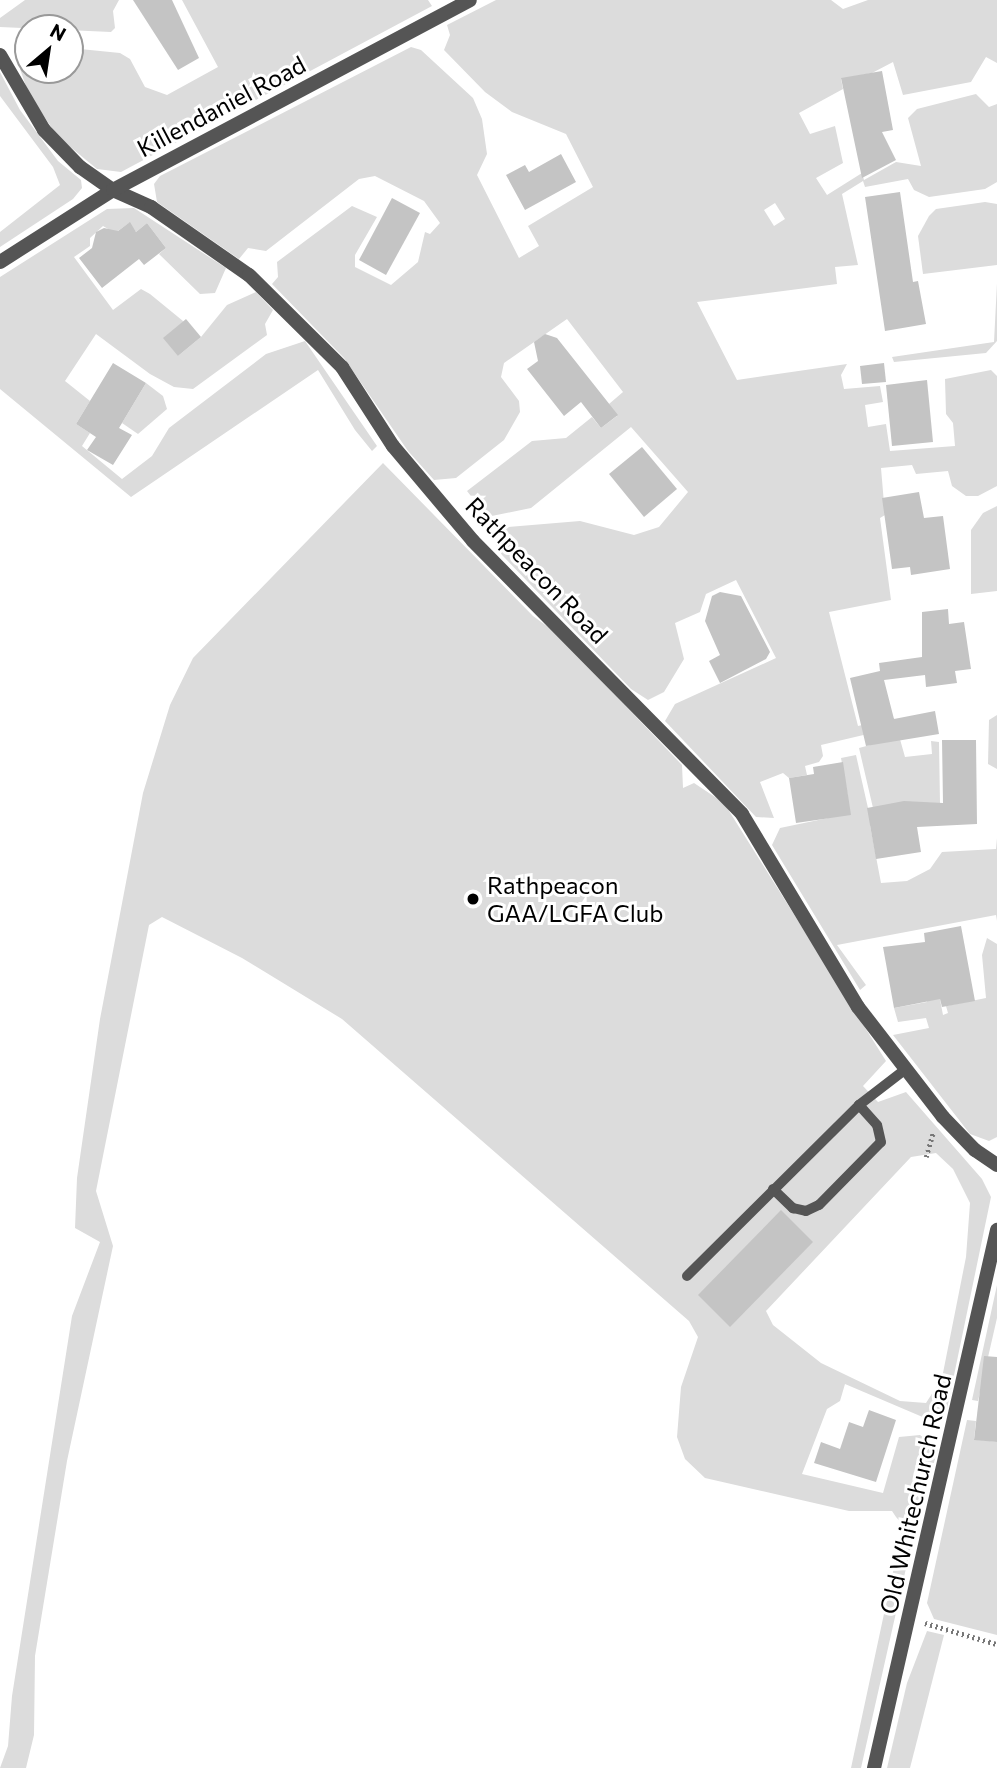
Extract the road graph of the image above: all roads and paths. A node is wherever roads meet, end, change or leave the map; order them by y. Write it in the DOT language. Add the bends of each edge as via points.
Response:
graph roads {
  1 [pos="470,0"];
  2 [pos="0,55"];
  3 [pos="113,190"];
  4 [pos="0,262"];
  5 [pos="906,1069"];
  6 [pos="859,1105"];
  7 [pos="997,1165"];
  8 [pos="773,1189"];
  9 [pos="997,1230"];
  10 [pos="687,1276"];
  11 [pos="933,1625"];
  12 [pos="997,1644"];
  13 [pos="874,1768"];
  1 -- 3 [label="street, Killendaniel Road"];
  2 -- 3 [label="street, Rathpeacon Road" via="44,130 80,167"];
  3 -- 4 [label="street, Killendaniel Road"];
  3 -- 5 [label="street, Rathpeacon Road" via="151,207 248,275 342,367 393,446 473,541 742,814 852,999"];
  5 -- 6 [label="lane"];
  5 -- 7 [label="street, Rathpeacon Road" via="975,1150"];
  6 -- 8 [label="lane"];
  6 -- 8 [label="lane" via="877,1125 881,1142 819,1205 806,1211 793,1208"];
  8 -- 10 [label="lane"];
  9 -- 13 [label="street, Old Whitechurch Road"];
  11 -- 12 [label="path"];
}
